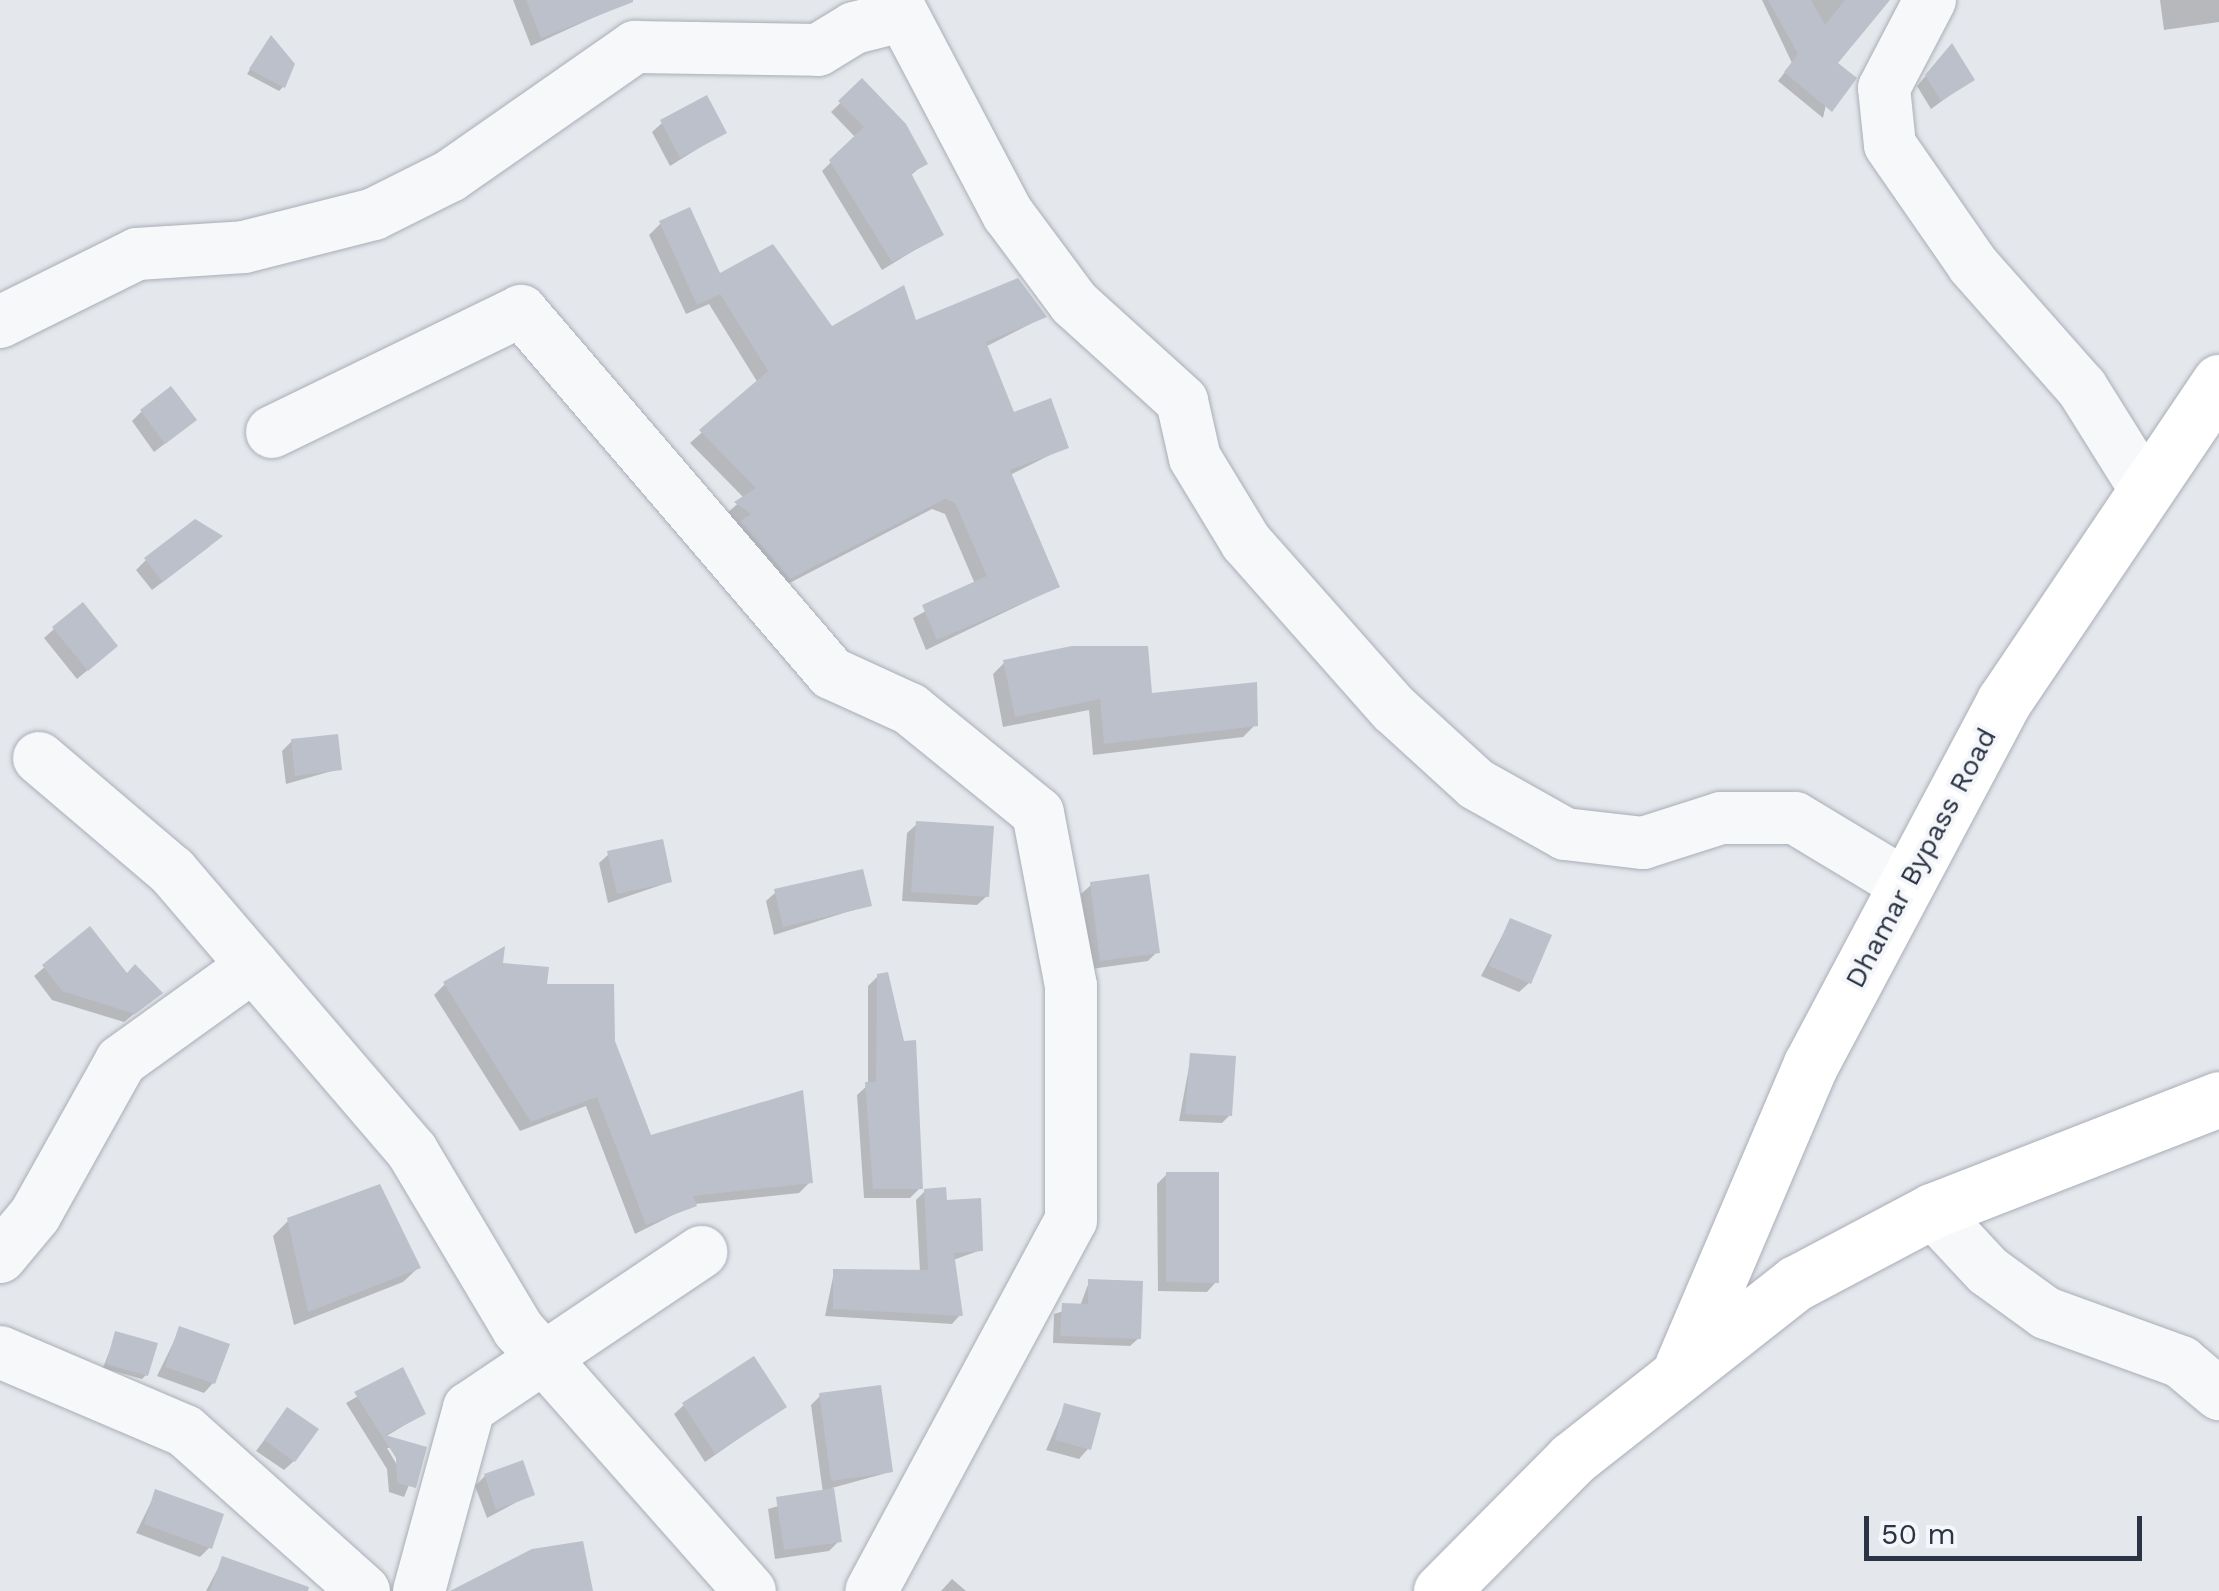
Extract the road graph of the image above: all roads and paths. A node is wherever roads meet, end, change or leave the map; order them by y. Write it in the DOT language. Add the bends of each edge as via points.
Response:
graph roads {
  1 [pos="1930,0"];
  2 [pos="898,8"];
  3 [pos="0,322"];
  4 [pos="2219,382"];
  5 [pos="272,432"];
  6 [pos="2146,489"];
  7 [pos="39,758"];
  8 [pos="1906,885"];
  9 [pos="253,966"];
  10 [pos="2219,1099"];
  11 [pos="1932,1210"];
  12 [pos="701,1252"];
  13 [pos="0,1257"];
  14 [pos="0,1352"];
  15 [pos="544,1358"];
  16 [pos="1682,1366"];
  17 [pos="2219,1394"];
  18 [pos="364,1591"];
  19 [pos="418,1591"];
  20 [pos="750,1591"];
  21 [pos="870,1591"];
  22 [pos="1441,1591"];
  1 -- 6 [label="street" via="1884,88 1890,145 1973,265 2082,388"];
  2 -- 3 [label="street" via="818,50 635,47 450,176 374,214 244,247 137,254"];
  2 -- 8 [label="street" via="1019,228 1074,303 1182,401 1194,458 1246,542 1394,709 1476,784 1564,834 1644,844 1721,818 1796,818"];
  4 -- 6 [label="main road, Dhamar Bypass Road"];
  5 -- 21 [label="street" via="521,311 831,673 910,709 1038,813 1071,986 1071,1220"];
  6 -- 8 [label="main road, Dhamar Bypass Road" via="2004,702"];
  7 -- 9 [label="street" via="172,871"];
  8 -- 16 [label="main road, Dhamar Bypass Road" via="1811,1064"];
  9 -- 13 [label="street" via="121,1061 35,1215"];
  9 -- 15 [label="street" via="412,1151"];
  10 -- 11 [label="main road"];
  11 -- 16 [label="main road" via="1796,1283"];
  11 -- 17 [label="street" via="1988,1271 2046,1313 2181,1362"];
  12 -- 15 [label="street"];
  14 -- 18 [label="street" via="185,1432"];
  15 -- 19 [label="street" via="470,1408"];
  15 -- 20 [label="street"];
  16 -- 22 [label="main road" via="1572,1459"];
}
